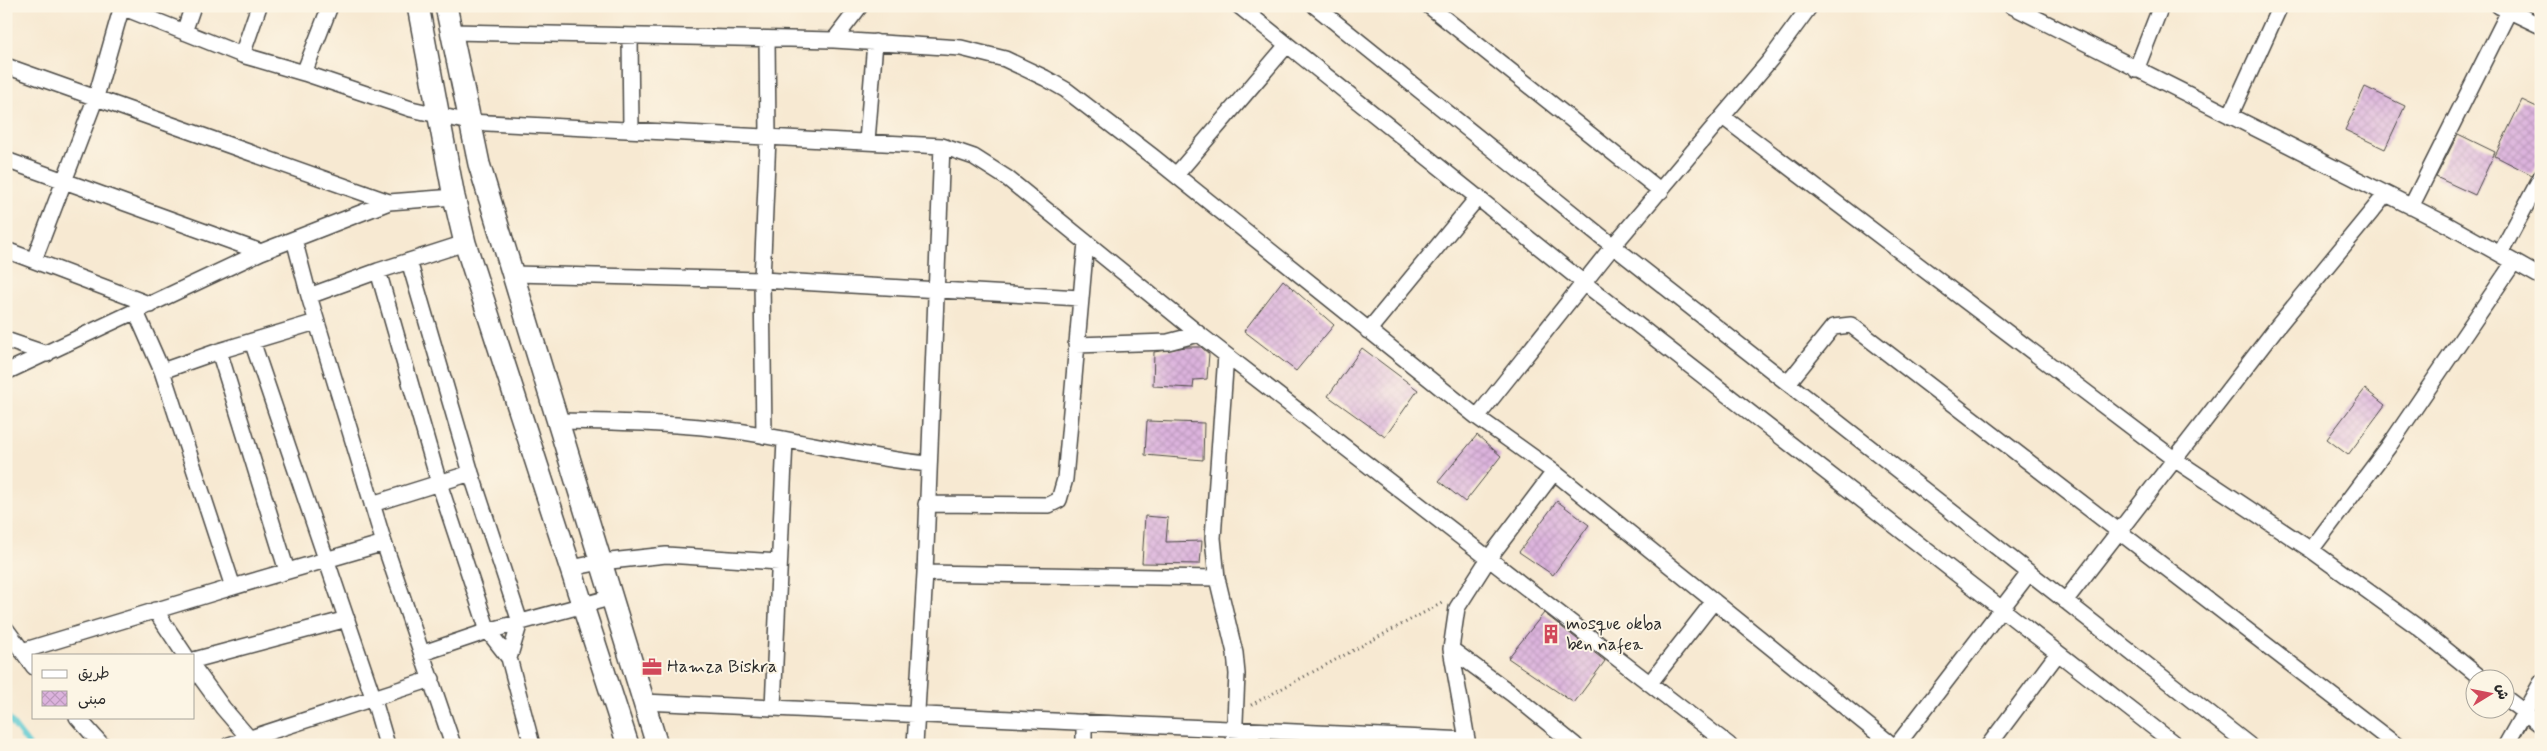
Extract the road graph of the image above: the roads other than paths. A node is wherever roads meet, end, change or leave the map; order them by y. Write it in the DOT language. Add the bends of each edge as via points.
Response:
graph roads {
  1 [pos="193,6"];
  2 [pos="259,6"];
  3 [pos="330,6"];
  4 [pos="418,6"];
  5 [pos="446,6"];
  6 [pos="860,6"];
  7 [pos="1239,6"];
  8 [pos="1315,6"];
  9 [pos="1429,6"];
  10 [pos="1810,6"];
  11 [pos="2012,6"];
  12 [pos="2161,6"];
  13 [pos="2280,6"];
  14 [pos="121,7"];
  15 [pos="2504,8"];
  16 [pos="2541,26"];
  17 [pos="184,32"];
  18 [pos="451,32"];
  19 [pos="630,37"];
  20 [pos="767,38"];
  21 [pos="834,40"];
  22 [pos="875,42"];
  23 [pos="1287,45"];
  24 [pos="242,55"];
  25 [pos="6,66"];
  26 [pos="2136,70"];
  27 [pos="304,73"];
  28 [pos="96,97"];
  29 [pos="2230,116"];
  30 [pos="440,117"];
  31 [pos="1723,117"];
  32 [pos="469,122"];
  33 [pos="631,129"];
  34 [pos="768,137"];
  35 [pos="867,141"];
  36 [pos="942,146"];
  37 [pos="6,160"];
  38 [pos="1176,175"];
  39 [pos="2541,178"];
  40 [pos="66,182"];
  41 [pos="1661,190"];
  42 [pos="2386,194"];
  43 [pos="454,197"];
  44 [pos="1478,198"];
  45 [pos="389,202"];
  46 [pos="2411,207"];
  47 [pos="294,239"];
  48 [pos="1086,242"];
  49 [pos="465,244"];
  50 [pos="1613,246"];
  51 [pos="6,250"];
  52 [pos="261,252"];
  53 [pos="2500,254"];
  54 [pos="34,260"];
  55 [pos="409,261"];
  56 [pos="2514,262"];
  57 [pos="378,271"];
  58 [pos="513,274"];
  59 [pos="2541,277"];
  60 [pos="762,280"];
  61 [pos="1584,282"];
  62 [pos="936,291"];
  63 [pos="310,296"];
  64 [pos="1080,298"];
  65 [pos="152,304"];
  66 [pos="136,312"];
  67 [pos="316,322"];
  68 [pos="1368,331"];
  69 [pos="1199,334"];
  70 [pos="6,340"];
  71 [pos="252,341"];
  72 [pos="1076,345"];
  73 [pos="219,350"];
  74 [pos="46,354"];
  75 [pos="1226,355"];
  76 [pos="162,371"];
  77 [pos="6,372"];
  78 [pos="1788,383"];
  79 [pos="1477,417"];
  80 [pos="558,421"];
  81 [pos="764,436"];
  82 [pos="785,440"];
  83 [pos="2174,458"];
  84 [pos="928,464"];
  85 [pos="1554,472"];
  86 [pos="471,473"];
  87 [pos="438,483"];
  88 [pos="372,504"];
  89 [pos="926,504"];
  90 [pos="2120,532"];
  91 [pos="384,543"];
  92 [pos="2311,550"];
  93 [pos="326,558"];
  94 [pos="1489,558"];
  95 [pos="602,562"];
  96 [pos="779,562"];
  97 [pos="571,568"];
  98 [pos="287,571"];
  99 [pos="925,573"];
  100 [pos="2029,573"];
  101 [pos="1216,578"];
  102 [pos="233,587"];
  103 [pos="612,598"];
  104 [pos="1714,601"];
  105 [pos="2065,601"];
  106 [pos="583,606"];
  107 [pos="155,610"];
  108 [pos="2003,610"];
  109 [pos="347,619"];
  110 [pos="520,622"];
  111 [pos="6,629"];
  112 [pos="488,631"];
  113 [pos="1451,650"];
  114 [pos="22,651"];
  115 [pos="423,653"];
  116 [pos="2058,653"];
  117 [pos="184,654"];
  118 [pos="509,658"];
  119 [pos="195,660"];
  120 [pos="32,664"];
  121 [pos="2469,668"];
  122 [pos="195,669"];
  123 [pos="432,679"];
  124 [pos="1650,683"];
  125 [pos="2541,683"];
  126 [pos="373,697"];
  127 [pos="644,702"];
  128 [pos="2514,705"];
  129 [pos="773,707"];
  130 [pos="2525,713"];
  131 [pos="917,714"];
  132 [pos="78,718"];
  133 [pos="1235,721"];
  134 [pos="1084,722"];
  135 [pos="2541,725"];
  136 [pos="1384,740"];
  137 [pos="252,741"];
  138 [pos="1468,742"];
  139 [pos="102,745"];
  140 [pos="229,745"];
  141 [pos="387,745"];
  142 [pos="453,745"];
  143 [pos="532,745"];
  144 [pos="628,745"];
  145 [pos="657,745"];
  146 [pos="915,745"];
  147 [pos="1084,745"];
  148 [pos="1234,745"];
  149 [pos="1575,745"];
  150 [pos="1729,745"];
  151 [pos="1892,745"];
  152 [pos="1897,745"];
  153 [pos="1989,745"];
  154 [pos="2176,745"];
  155 [pos="2249,745"];
  156 [pos="2396,745"];
  157 [pos="2506,745"];
  1 -- 17 [label="street"];
  2 -- 24 [label="street"];
  3 -- 27 [label="street"];
  4 -- 30 [label="street"];
  5 -- 18 [label="street"];
  6 -- 21 [label="street"];
  7 -- 23 [label="street"];
  8 -- 50 [label="street"];
  9 -- 41 [label="street"];
  10 -- 31 [label="street"];
  11 -- 26 [label="street"];
  12 -- 26 [label="street"];
  13 -- 29 [label="street"];
  14 -- 17 [label="street"];
  14 -- 28 [label="street"];
  15 -- 16 [label="street"];
  15 -- 46 [label="street"];
  17 -- 24 [label="street"];
  18 -- 19 [label="street"];
  18 -- 32 [label="street"];
  19 -- 20 [label="street"];
  19 -- 33 [label="street"];
  20 -- 21 [label="street"];
  20 -- 34 [label="street"];
  21 -- 22 [label="street"];
  22 -- 35 [label="street"];
  22 -- 38 [label="street" via="961,48 1005,59 1066,90"];
  23 -- 38 [label="street"];
  23 -- 44 [label="street"];
  24 -- 27 [label="street"];
  25 -- 28 [label="street"];
  26 -- 29 [label="street"];
  27 -- 30 [label="street"];
  28 -- 40 [label="street"];
  28 -- 45 [label="street"];
  29 -- 42 [label="street"];
  30 -- 32 [label="street"];
  30 -- 43 [label="street"];
  31 -- 41 [label="street"];
  31 -- 83 [label="street"];
  32 -- 33 [label="street"];
  32 -- 58 [label="street"];
  33 -- 34 [label="street"];
  34 -- 35 [label="street"];
  34 -- 60 [label="street"];
  35 -- 36 [label="street"];
  36 -- 48 [label="street" via="960,150 994,168"];
  36 -- 62 [label="street"];
  37 -- 40 [label="street"];
  38 -- 68 [label="street"];
  39 -- 53 [label="street"];
  40 -- 52 [label="street"];
  40 -- 54 [label="street"];
  41 -- 50 [label="street"];
  42 -- 46 [label="street"];
  42 -- 83 [label="street"];
  43 -- 45 [label="street"];
  43 -- 49 [label="street"];
  44 -- 61 [label="street"];
  44 -- 68 [label="street"];
  45 -- 47 [label="street"];
  46 -- 53 [label="street"];
  47 -- 52 [label="street"];
  47 -- 63 [label="street"];
  48 -- 64 [label="street"];
  48 -- 69 [label="street"];
  49 -- 55 [label="street"];
  49 -- 97 [label="street"];
  50 -- 61 [label="street"];
  50 -- 78 [label="street"];
  51 -- 54 [label="street"];
  52 -- 65 [label="street"];
  53 -- 56 [label="street"];
  54 -- 65 [label="street"];
  55 -- 57 [label="street"];
  55 -- 86 [label="street"];
  56 -- 59 [label="street"];
  56 -- 92 [label="street" via="2389,446"];
  57 -- 63 [label="street"];
  57 -- 87 [label="street"];
  58 -- 60 [label="street"];
  58 -- 80 [label="street"];
  60 -- 62 [label="street"];
  60 -- 81 [label="street"];
  61 -- 79 [label="street"];
  61 -- 108 [label="street"];
  62 -- 64 [label="street"];
  62 -- 84 [label="street"];
  63 -- 67 [label="street"];
  64 -- 72 [label="street"];
  65 -- 66 [label="street"];
  66 -- 74 [label="street"];
  66 -- 76 [label="street"];
  67 -- 71 [label="street"];
  67 -- 88 [label="street"];
  68 -- 79 [label="street"];
  69 -- 72 [label="street" via="1168,342"];
  69 -- 75 [label="street"];
  70 -- 74 [label="street"];
  71 -- 73 [label="street"];
  71 -- 93 [label="street"];
  72 -- 89 [label="street" via="1064,480 1059,500 1049,505"];
  73 -- 76 [label="street"];
  73 -- 98 [label="street"];
  74 -- 77 [label="street"];
  75 -- 94 [label="street"];
  75 -- 101 [label="street" via="1213,538"];
  76 -- 102 [label="street"];
  78 -- 90 [label="street" via="1833,327 1851,325"];
  78 -- 100 [label="street"];
  79 -- 85 [label="street"];
  80 -- 81 [label="street" via="658,422"];
  80 -- 95 [label="street"];
  81 -- 82 [label="street"];
  82 -- 84 [label="street" via="880,459"];
  82 -- 96 [label="street"];
  83 -- 90 [label="street"];
  83 -- 92 [label="street"];
  84 -- 89 [label="street"];
  85 -- 94 [label="street"];
  85 -- 104 [label="street"];
  86 -- 87 [label="street"];
  86 -- 110 [label="street"];
  87 -- 88 [label="street"];
  87 -- 112 [label="street"];
  88 -- 91 [label="street"];
  89 -- 99 [label="street"];
  90 -- 105 [label="street"];
  90 -- 156 [label="street"];
  91 -- 93 [label="street"];
  91 -- 115 [label="street"];
  92 -- 121 [label="street"];
  93 -- 98 [label="street"];
  93 -- 109 [label="street"];
  94 -- 113 [label="street" via="1457,608"];
  94 -- 124 [label="street"];
  95 -- 96 [label="street" via="666,555"];
  95 -- 97 [label="street"];
  95 -- 103 [label="street"];
  96 -- 129 [label="street"];
  97 -- 106 [label="street"];
  98 -- 102 [label="street"];
  99 -- 101 [label="street"];
  99 -- 131 [label="street"];
  100 -- 105 [label="street"];
  100 -- 108 [label="street"];
  101 -- 133 [label="street" via="1235,653"];
  102 -- 107 [label="street"];
  103 -- 106 [label="street"];
  103 -- 127 [label="street"];
  104 -- 124 [label="street"];
  104 -- 151 [label="street"];
  105 -- 155 [label="street"];
  106 -- 110 [label="street"];
  106 -- 144 [label="street"];
  107 -- 114 [label="street"];
  107 -- 117 [label="street"];
  108 -- 116 [label="street"];
  108 -- 152 [label="street"];
  109 -- 119 [label="street"];
  109 -- 126 [label="street"];
  110 -- 112 [label="street"];
  110 -- 118 [label="street"];
  111 -- 114 [label="street"];
  112 -- 115 [label="street"];
  112 -- 118 [label="street"];
  113 -- 138 [label="street"];
  113 -- 149 [label="street"];
  114 -- 120 [label="street"];
  115 -- 123 [label="street"];
  116 -- 153 [label="street"];
  116 -- 154 [label="street"];
  118 -- 143 [label="street"];
  122 -- 137 [label="street"];
  123 -- 126 [label="street"];
  123 -- 142 [label="street"];
  124 -- 150 [label="street"];
  125 -- 130 [label="street"];
  126 -- 137 [label="street"];
  126 -- 141 [label="street"];
  127 -- 129 [label="street"];
  127 -- 145 [label="street"];
  128 -- 130 [label="street"];
  129 -- 131 [label="street"];
  130 -- 135 [label="street"];
  130 -- 157 [label="street"];
  131 -- 134 [label="street"];
  131 -- 146 [label="street"];
  132 -- 139 [label="street"];
  133 -- 134 [label="street"];
  133 -- 136 [label="street"];
  133 -- 148 [label="street"];
  134 -- 147 [label="street"];
  136 -- 138 [label="street"];
  137 -- 140 [label="street"];
}
